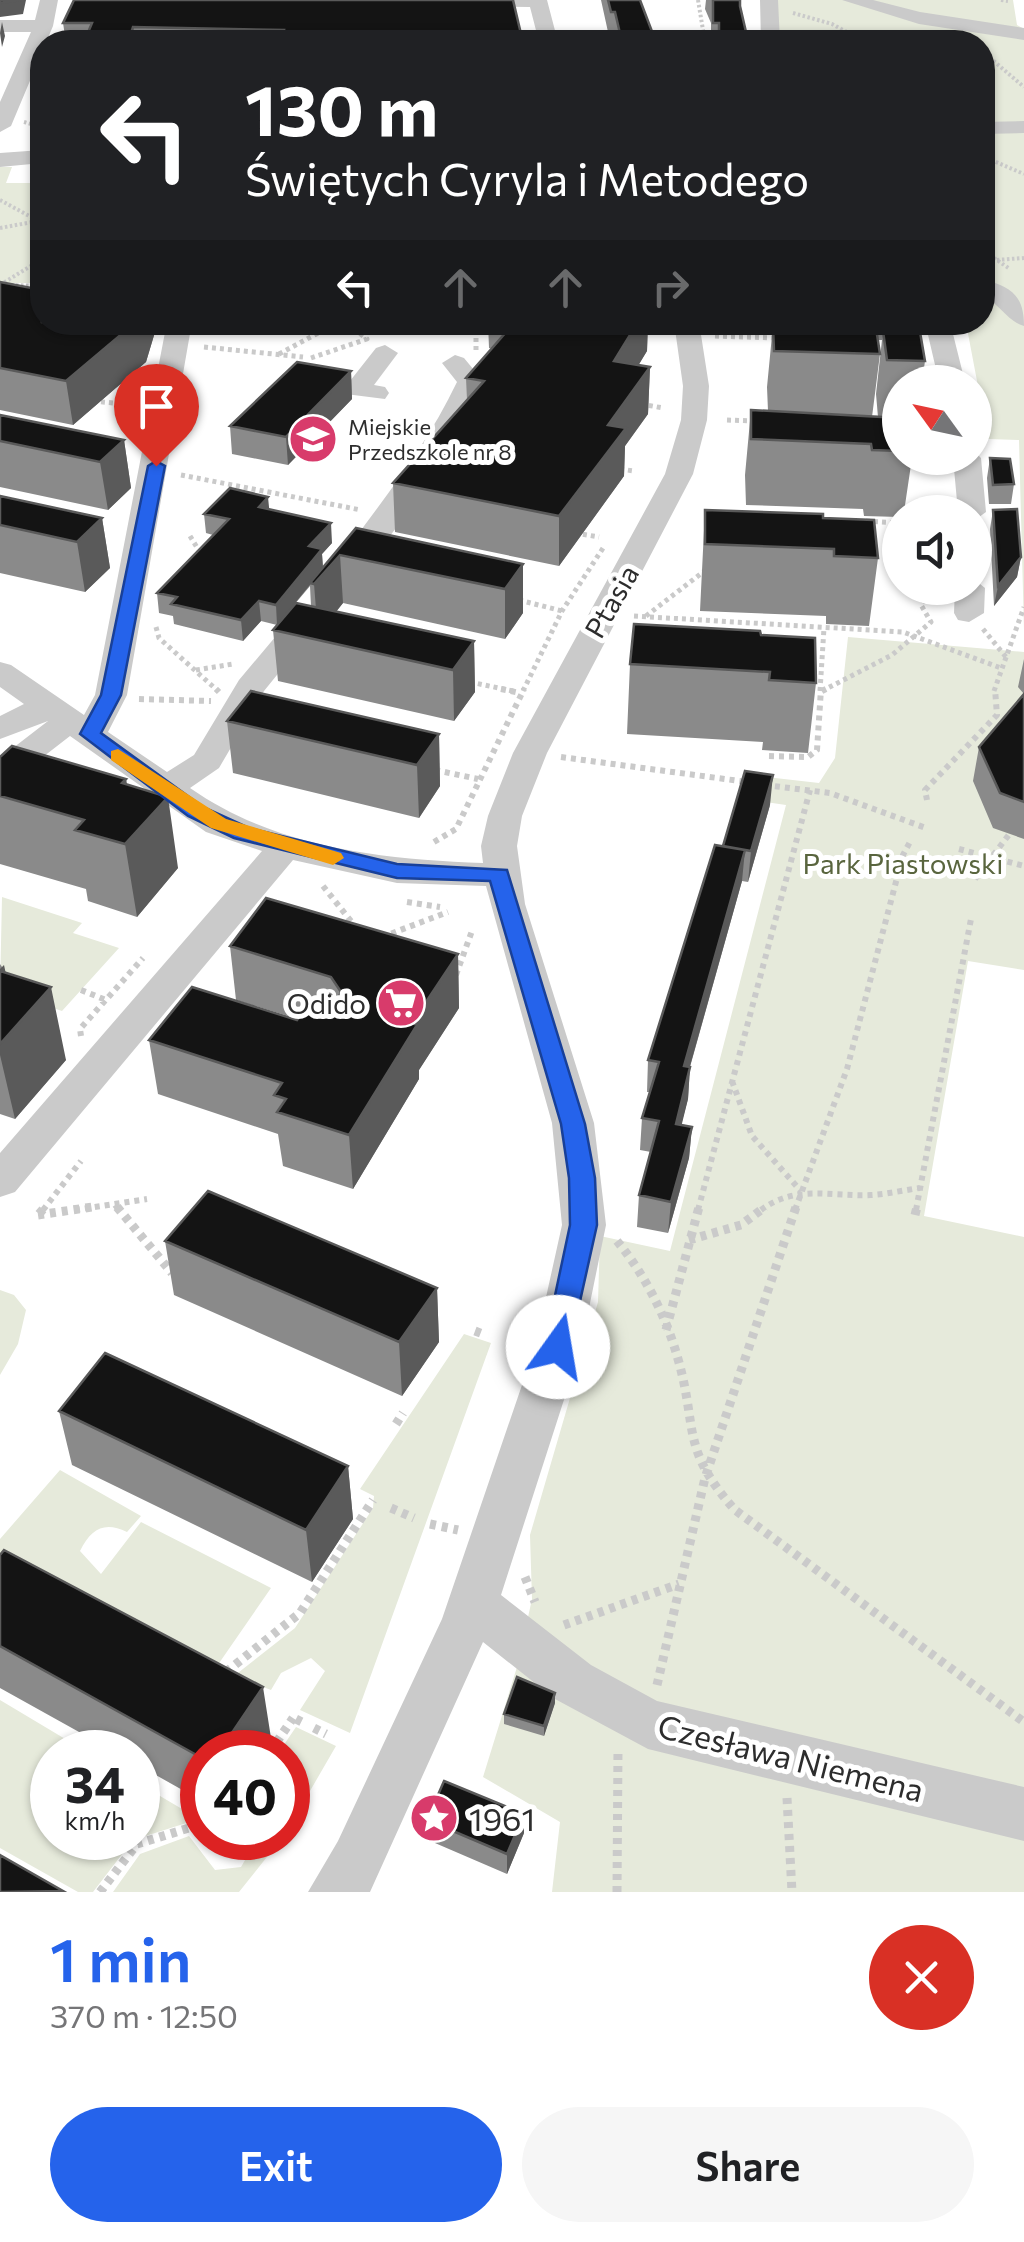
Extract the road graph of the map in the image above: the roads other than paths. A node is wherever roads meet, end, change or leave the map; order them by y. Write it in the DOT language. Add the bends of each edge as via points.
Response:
graph roads {
  1 [pos="49,0"];
  2 [pos="386,0"];
  3 [pos="851,0"];
  4 [pos="538,1"];
  5 [pos="769,3"];
  6 [pos="0,26"];
  7 [pos="43,26"];
  8 [pos="42,30"];
  9 [pos="545,30"];
  10 [pos="770,30"];
  11 [pos="1024,34"];
  12 [pos="30,71"];
  13 [pos="0,126"];
  14 [pos="1024,126"];
  15 [pos="995,127"];
  16 [pos="0,145"];
  17 [pos="30,151"];
  18 [pos="30,155"];
  19 [pos="0,160"];
  20 [pos="995,292"];
  21 [pos="1024,319"];
  22 [pos="178,335"];
  23 [pos="688,335"];
  24 [pos="940,335"];
  25 [pos="385,353"];
  26 [pos="455,363"];
  27 [pos="948,365"];
  28 [pos="308,369"];
  29 [pos="992,516"];
  30 [pos="1008,516"];
  31 [pos="0,672"];
  32 [pos="68,720"];
  33 [pos="0,729"];
  34 [pos="0,774"];
  35 [pos="164,790"];
  36 [pos="285,847"];
  37 [pos="499,874"];
  38 [pos="158,997"];
  39 [pos="203,1011"];
  40 [pos="0,1182"];
  41 [pos="473,1603"];
  42 [pos="1024,1814"];
  43 [pos="336,1892"];
  1 -- 7 [label="street"];
  2 -- 4 [label="street"];
  3 -- 11 [label="street"];
  4 -- 9 [label="street"];
  5 -- 10 [label="street"];
  6 -- 7 [label="street"];
  7 -- 8 [label="street"];
  12 -- 13 [label="street"];
  14 -- 15 [label="street"];
  16 -- 17 [label="street"];
  18 -- 19 [label="street"];
  20 -- 21 [label="street"];
  22 -- 32 [label="street" via="111,695"];
  23 -- 37 [label="street, Ptasia" via="696,386 688,442 661,514 530,753 505,816"];
  24 -- 27 [label="street"];
  25 -- 28 [label="street" via="366,392"];
  26 -- 35 [label="street" via="470,381 448,435 407,499 250,687 207,761"];
  29 -- 30 [label="street"];
  31 -- 32 [label="street"];
  32 -- 33 [label="street"];
  32 -- 34 [label="street"];
  32 -- 35 [label="street"];
  35 -- 36 [label="street" via="218,824"];
  36 -- 37 [label="street" via="397,871"];
  36 -- 38 [label="street"];
  37 -- 41 [label="street" via="573,1124 584,1225 558,1347"];
  38 -- 39 [label="street"];
  38 -- 40 [label="street"];
  41 -- 42 [label="street, Czesława Niemena" via="573,1682 632,1716"];
  41 -- 43 [label="street" via="413,1746"];
}
